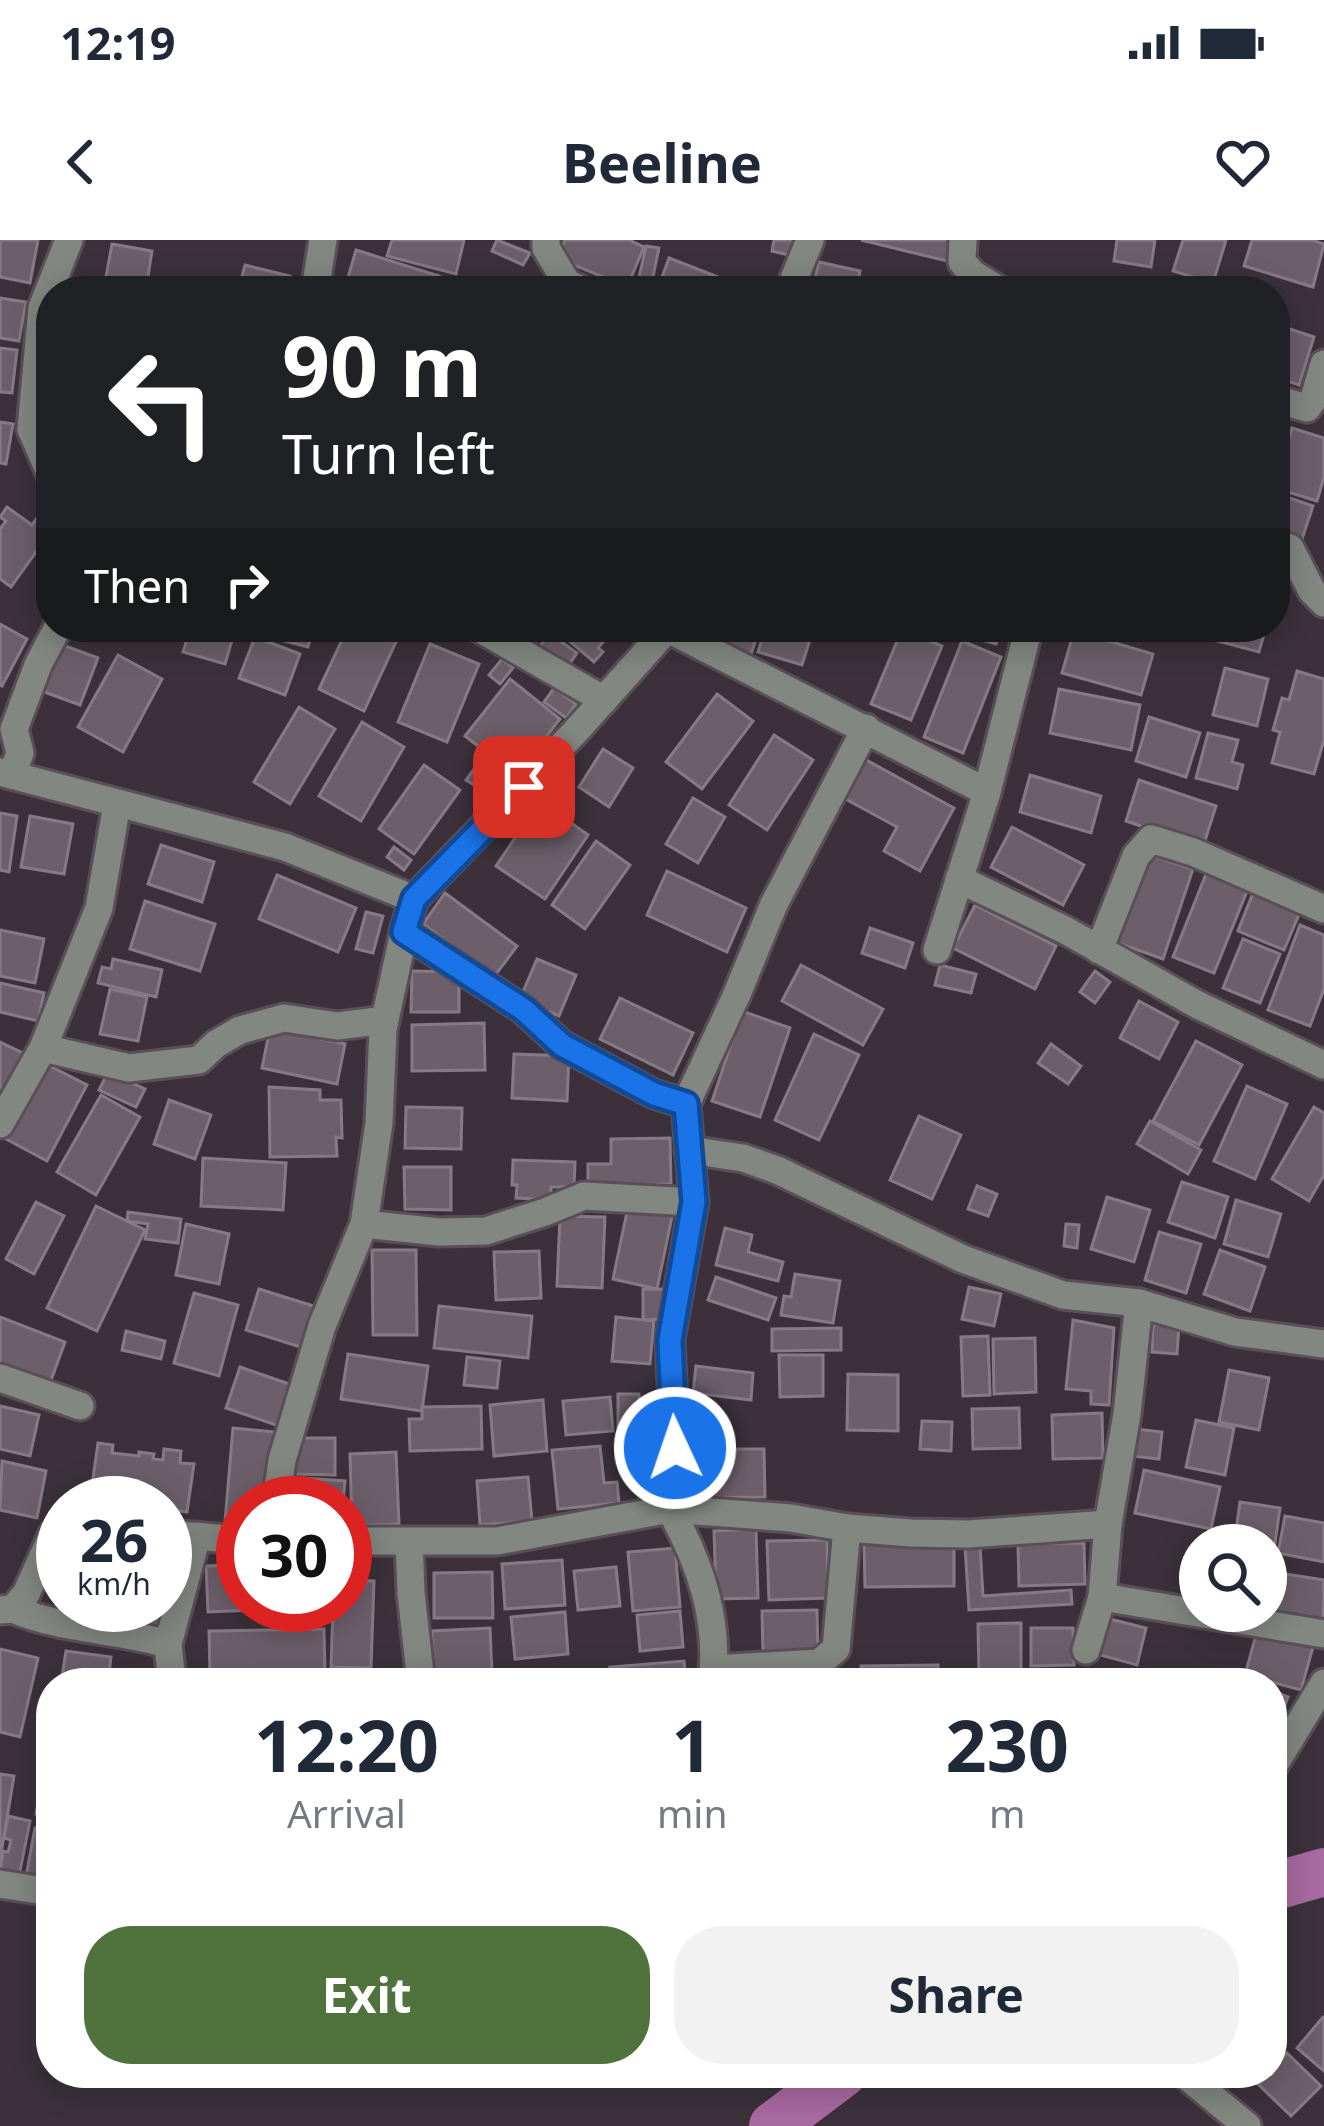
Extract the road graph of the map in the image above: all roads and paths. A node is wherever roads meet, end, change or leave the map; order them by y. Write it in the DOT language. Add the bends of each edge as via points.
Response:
graph roads {
  1 [pos="68,240"];
  2 [pos="323,240"];
  3 [pos="546,240"];
  4 [pos="810,240"];
  5 [pos="963,240"];
  6 [pos="55,276"];
  7 [pos="317,276"];
  8 [pos="564,276"];
  9 [pos="795,276"];
  10 [pos="976,276"];
  11 [pos="1324,368"];
  12 [pos="36,379"];
  13 [pos="1290,403"];
  14 [pos="36,440"];
  15 [pos="1290,548"];
  16 [pos="1324,603"];
  17 [pos="50,642"];
  18 [pos="502,642"];
  19 [pos="656,642"];
  20 [pos="694,642"];
  21 [pos="1025,642"];
  22 [pos="604,700"];
  23 [pos="866,728"];
  24 [pos="6,773"];
  25 [pos="987,792"];
  26 [pos="117,804"];
  27 [pos="959,879"];
  28 [pos="414,899"];
  29 [pos="1324,909"];
  30 [pos="404,932"];
  31 [pos="937,950"];
  32 [pos="1099,950"];
  33 [pos="385,1020"];
  34 [pos="43,1048"];
  35 [pos="1324,1065"];
  36 [pos="686,1104"];
  37 [pos="0,1124"];
  38 [pos="689,1150"];
  39 [pos="694,1202"];
  40 [pos="364,1224"];
  41 [pos="1138,1303"];
  42 [pos="1324,1344"];
  43 [pos="0,1378"];
  44 [pos="80,1406"];
  45 [pos="280,1476"];
  46 [pos="670,1509"];
  47 [pos="1108,1524"];
  48 [pos="847,1528"];
  49 [pos="192,1536"];
  50 [pos="197,1536"];
  51 [pos="216,1538"];
  52 [pos="372,1541"];
  53 [pos="409,1542"];
  54 [pos="36,1572"];
  55 [pos="1102,1597"];
  56 [pos="6,1609"];
  57 [pos="1324,1634"];
  58 [pos="168,1644"];
  59 [pos="1086,1650"];
  60 [pos="170,1668"];
  61 [pos="419,1668"];
  62 [pos="713,1668"];
  63 [pos="778,1668"];
  64 [pos="1324,1683"];
  65 [pos="1287,1744"];
  66 [pos="0,1884"];
  67 [pos="36,1890"];
  68 [pos="1201,2088"];
  69 [pos="1246,2126"];
  1 -- 6 [label="street"];
  2 -- 7 [label="street"];
  3 -- 8 [label="street"];
  4 -- 9 [label="street"];
  5 -- 10 [label="street" via="962,262"];
  11 -- 13 [label="street" via="1307,408"];
  12 -- 14 [label="street"];
  15 -- 16 [label="street"];
  17 -- 24 [label="street" via="14,729 20,753"];
  18 -- 22 [label="street"];
  19 -- 22 [label="street"];
  20 -- 23 [label="street"];
  21 -- 25 [label="street"];
  22 -- 28 [label="street"];
  23 -- 25 [label="street"];
  23 -- 36 [label="street" via="774,904"];
  24 -- 26 [label="street"];
  25 -- 27 [label="street"];
  26 -- 28 [label="street" via="285,847"];
  26 -- 34 [label="street" via="99,908"];
  27 -- 31 [label="street"];
  27 -- 32 [label="street"];
  28 -- 30 [label="street"];
  29 -- 32 [label="street" via="1151,839 1136,856"];
  30 -- 33 [label="street"];
  30 -- 36 [label="street" via="524,1010 562,1045"];
  32 -- 35 [label="street"];
  33 -- 34 [label="street" via="284,1018 240,1030 199,1060 129,1068"];
  33 -- 40 [label="street"];
  34 -- 37 [label="street"];
  36 -- 38 [label="street"];
  38 -- 39 [label="street"];
  38 -- 41 [label="street" via="777,1170 963,1259 1063,1295"];
  39 -- 40 [label="street" via="584,1196 487,1231"];
  39 -- 46 [label="street" via="670,1340"];
  40 -- 45 [label="street" via="322,1325"];
  41 -- 42 [label="street" via="1235,1332"];
  41 -- 47 [label="street"];
  43 -- 44 [label="street"];
  46 -- 48 [label="street"];
  46 -- 53 [label="street" via="497,1541"];
  46 -- 62 [label="street" via="709,1599"];
  47 -- 48 [label="street" via="969,1534"];
  47 -- 55 [label="street"];
  48 -- 63 [label="street" via="836,1649 819,1663"];
  49 -- 50 [label="street"];
  50 -- 51 [label="street"];
  50 -- 58 [label="street"];
  52 -- 53 [label="street"];
  53 -- 61 [label="street"];
  54 -- 56 [label="street" via="26,1594"];
  55 -- 57 [label="street"];
  55 -- 59 [label="street"];
  56 -- 58 [label="street"];
  58 -- 60 [label="street"];
  64 -- 65 [label="street"];
  66 -- 67 [label="street"];
  68 -- 69 [label="street"];
}
